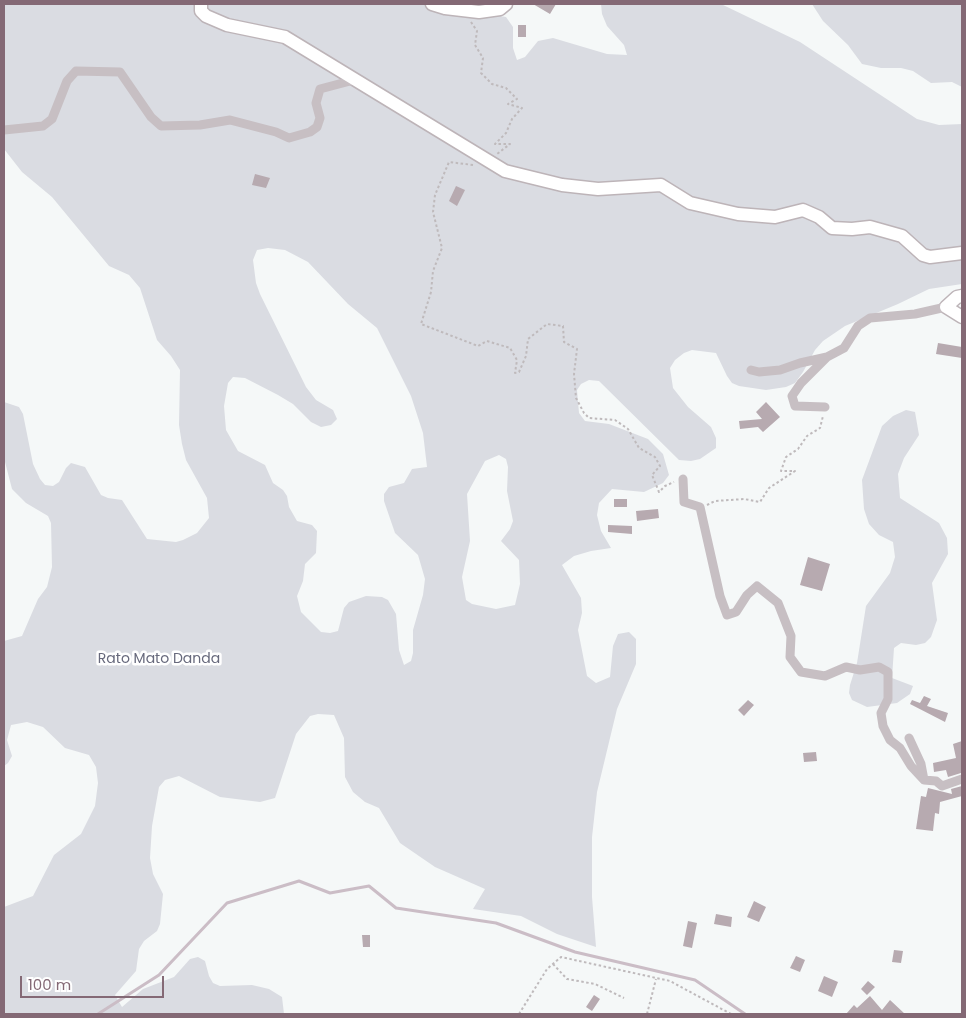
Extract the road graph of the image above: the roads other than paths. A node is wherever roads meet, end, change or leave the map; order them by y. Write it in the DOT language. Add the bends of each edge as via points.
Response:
graph roads {
  1 [pos="200,4"];
  2 [pos="432,4"];
  3 [pos="506,4"];
  4 [pos="354,80"];
  5 [pos="4,130"];
  6 [pos="962,252"];
  7 [pos="962,296"];
  8 [pos="946,307"];
  9 [pos="962,317"];
  10 [pos="827,357"];
  11 [pos="751,370"];
  12 [pos="825,407"];
  13 [pos="683,479"];
  14 [pos="909,738"];
  15 [pos="924,780"];
  16 [pos="962,780"];
  1 -- 4 [label="street" via="206,16 228,25 285,38"];
  2 -- 3 [label="street" via="478,12 500,9"];
  4 -- 5 [label="street" via="320,89 316,103 320,118 317,126 310,132 288,138 230,120 161,126 151,117 120,72 76,71 67,81 52,119 43,126"];
  4 -- 6 [label="street" via="505,171 562,185 598,189 661,185 690,203 738,214 776,217 803,210 832,228 870,227 902,236 930,257"];
  7 -- 8 [label="street"];
  8 -- 9 [label="street"];
  8 -- 10 [label="street" via="870,318 858,326 844,348"];
  10 -- 11 [label="street" via="780,370"];
  10 -- 12 [label="street" via="792,396 795,406"];
  13 -- 15 [label="street" via="684,502 700,507 727,615 736,612 757,586 778,603 791,636 790,657 801,672 825,676 846,667 860,670 879,667 888,672 888,699 881,713 883,726 890,740"];
  14 -- 15 [label="street" via="921,764"];
  15 -- 16 [label="street" via="936,781 942,786"];
}
